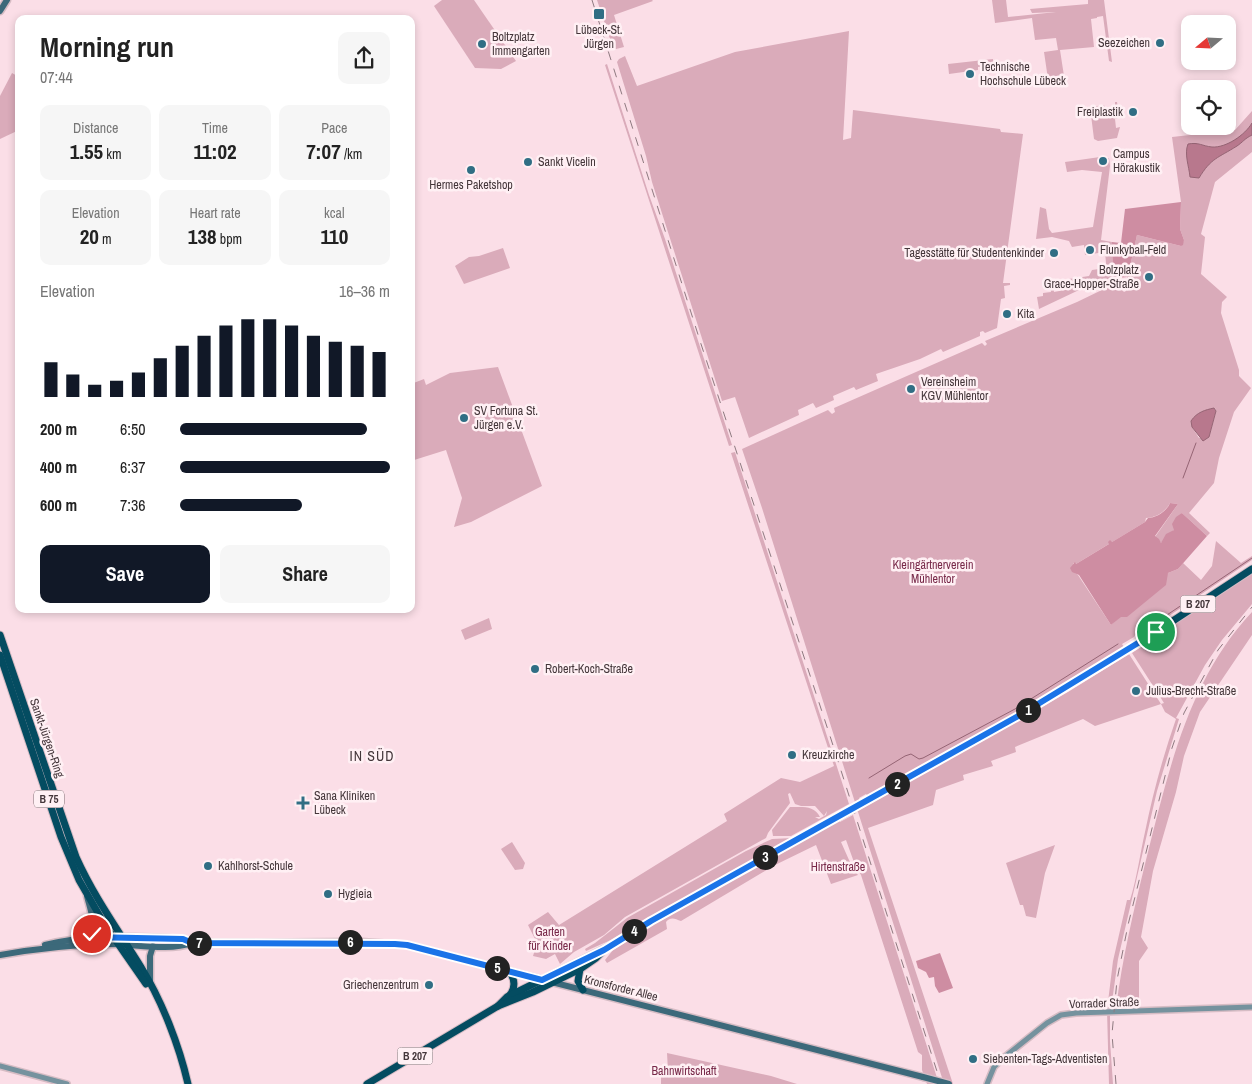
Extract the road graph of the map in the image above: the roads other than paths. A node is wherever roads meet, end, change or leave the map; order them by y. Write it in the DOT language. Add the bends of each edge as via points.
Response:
graph roads {
  1 [pos="7,0"];
  2 [pos="0,12"];
  3 [pos="1252,568"];
  4 [pos="0,635"];
  5 [pos="0,655"];
  6 [pos="87,895"];
  7 [pos="90,937"];
  8 [pos="112,937"];
  9 [pos="119,941"];
  10 [pos="192,943"];
  11 [pos="126,945"];
  12 [pos="153,946"];
  13 [pos="29,950"];
  14 [pos="604,950"];
  15 [pos="0,956"];
  16 [pos="580,970"];
  17 [pos="510,971"];
  18 [pos="542,980"];
  19 [pos="150,982"];
  20 [pos="554,982"];
  21 [pos="583,990"];
  22 [pos="507,997"];
  23 [pos="160,1004"];
  24 [pos="498,1006"];
  25 [pos="1252,1007"];
  26 [pos="0,1066"];
  27 [pos="67,1084"];
  28 [pos="188,1084"];
  29 [pos="367,1084"];
  30 [pos="949,1084"];
  31 [pos="987,1084"];
  1 -- 2 [label="main road"];
  3 -- 14 [label="main road, B 207, bridge" via="1020,715"];
  4 -- 9 [label="main road, Sankt-Jürgen-Ring / B 75" via="76,857"];
  5 -- 6 [label="main road, Sankt-Jürgen-Ring / B 75" via="62,837"];
  6 -- 7 [label="main road" via="92,920"];
  6 -- 8 [label="main road, Sankt-Jürgen-Ring / B 75"];
  7 -- 8 [label="main road, Kronsforder Allee"];
  7 -- 13 [label="main road, Kronsforder Allee"];
  8 -- 9 [label="main road, Sankt-Jürgen-Ring / B 75"];
  9 -- 10 [label="main road, Kronsforder Allee" via="183,939"];
  9 -- 11 [label="main road, Sankt-Jürgen-Ring / B 75"];
  9 -- 13 [label="main road, Kronsforder Allee"];
  9 -- 23 [label="main road, Sankt-Jürgen-Ring / B 75"];
  10 -- 12 [label="main road, Kronsforder Allee"];
  10 -- 17 [label="main road, Kronsforder Allee" via="395,944"];
  11 -- 12 [label="main road, Kronsforder Allee"];
  11 -- 19 [label="main road, Sankt-Jürgen-Ring / B 75"];
  12 -- 19 [label="main road"];
  13 -- 15 [label="main road, Kronsforder Allee"];
  14 -- 16 [label="main road, B 207"];
  14 -- 18 [label="main road, B 207"];
  16 -- 20 [label="main road, B 207"];
  16 -- 21 [label="main road" via="578,981"];
  17 -- 18 [label="main road, Kronsforder Allee"];
  17 -- 22 [label="main road" via="514,988"];
  18 -- 20 [label="main road, Kronsforder Allee"];
  18 -- 22 [label="main road, B 207"];
  19 -- 23 [label="main road, Sankt-Jürgen-Ring / B 75"];
  20 -- 21 [label="main road, Kronsforder Allee"];
  20 -- 24 [label="main road, B 207"];
  21 -- 30 [label="main road, Kronsforder Allee, bridge"];
  22 -- 24 [label="main road, B 207"];
  23 -- 28 [label="main road, Sankt-Jürgen-Ring / B 75"];
  24 -- 29 [label="main road, B 207"];
  25 -- 31 [label="street, Vorrader Straße" via="1061,1015 1002,1059 994,1067"];
  26 -- 27 [label="street"];
}
